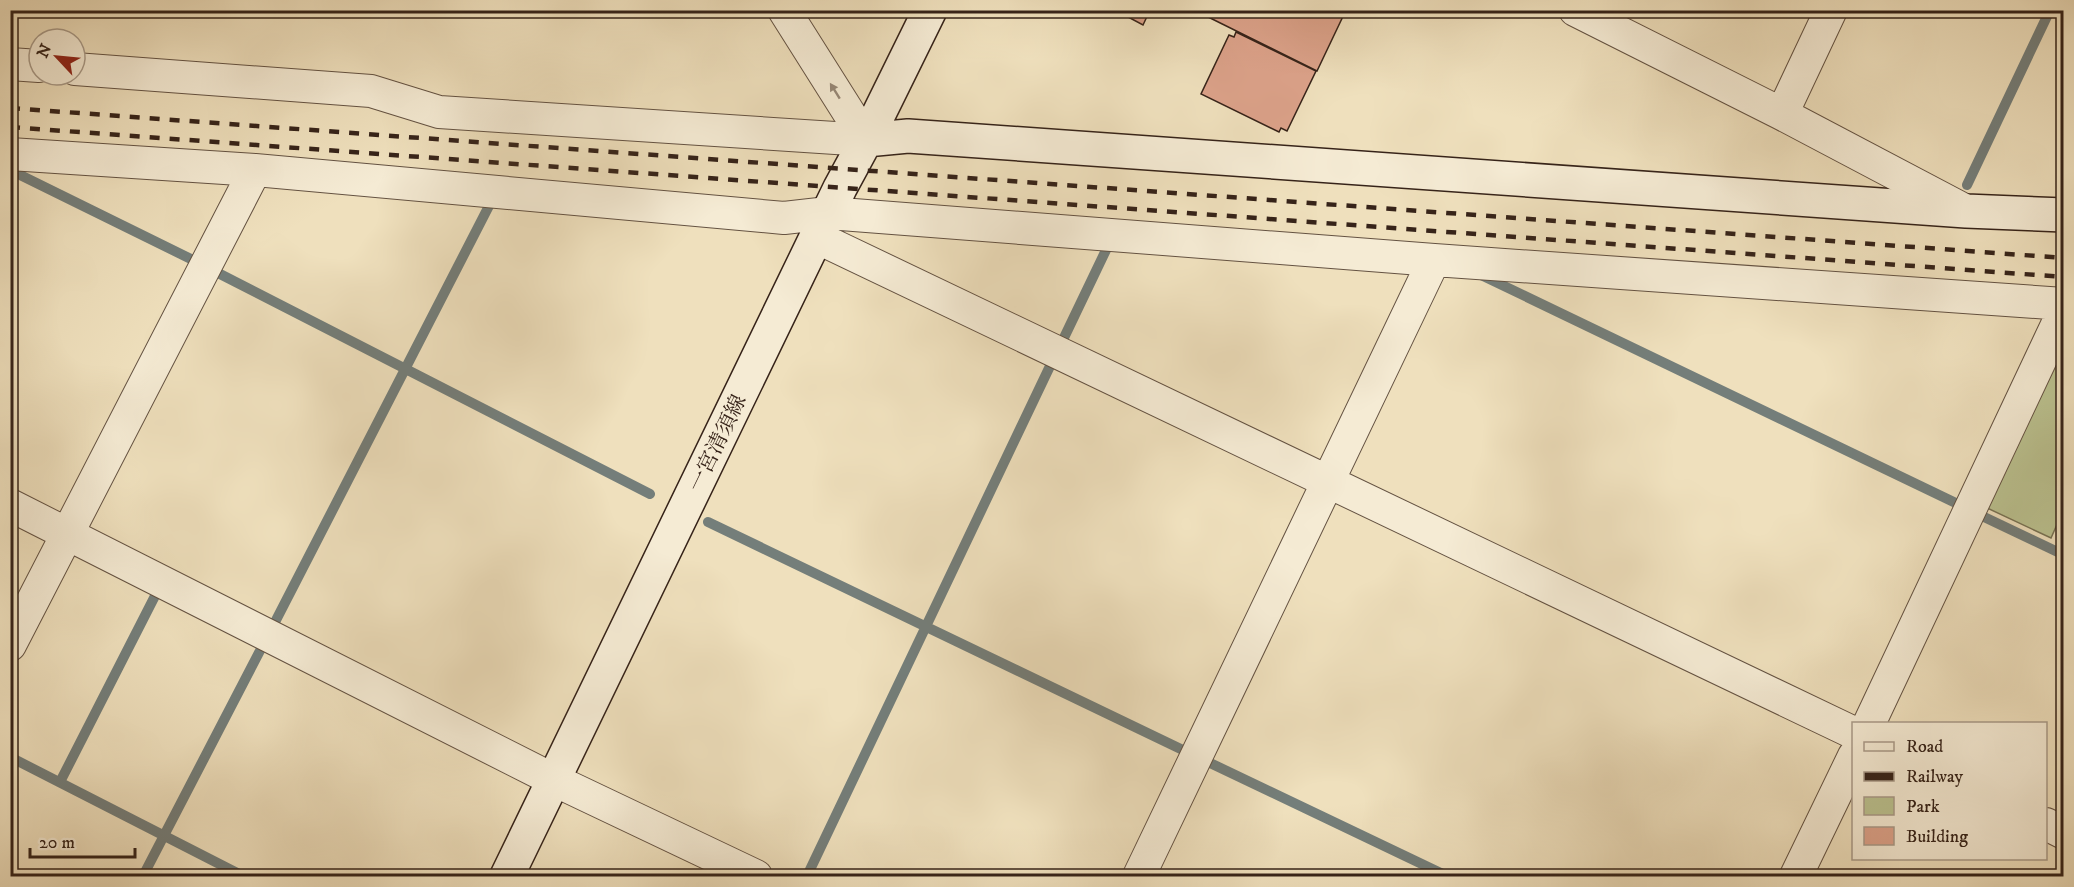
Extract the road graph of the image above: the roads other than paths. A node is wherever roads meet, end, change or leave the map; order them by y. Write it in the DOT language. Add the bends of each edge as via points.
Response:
graph roads {
  1 [pos="784,10"];
  2 [pos="930,10"];
  3 [pos="1575,10"];
  4 [pos="1832,10"];
  5 [pos="10,64"];
  6 [pos="27,65"];
  7 [pos="87,70"];
  8 [pos="1782,114"];
  9 [pos="866,140"];
  10 [pos="10,154"];
  11 [pos="255,170"];
  12 [pos="1966,211"];
  13 [pos="2064,215"];
  14 [pos="822,225"];
  15 [pos="1434,260"];
  16 [pos="2064,304"];
  17 [pos="2064,310"];
  18 [pos="1328,482"];
  19 [pos="10,505"];
  20 [pos="68,534"];
  21 [pos="10,645"];
  22 [pos="1869,722"];
  23 [pos="1852,732"];
  24 [pos="1852,760"];
  25 [pos="554,780"];
  26 [pos="2047,824"];
  27 [pos="2064,833"];
  28 [pos="507,876"];
  29 [pos="756,876"];
  30 [pos="1138,876"];
  31 [pos="1797,876"];
  9 -- 1 [label="street, one-way"];
  2 -- 9 [label="street, 一宮清須線"];
  3 -- 8 [label="street"];
  4 -- 8 [label="street"];
  5 -- 6 [label="street"];
  7 -- 9 [label="street" via="371,91 439,112"];
  8 -- 12 [label="street"];
  9 -- 12 [label="street" via="908,136"];
  9 -- 14 [label="street, 一宮清須線"];
  10 -- 11 [label="street"];
  11 -- 14 [label="street" via="784,218"];
  11 -- 20 [label="street"];
  12 -- 13 [label="street"];
  14 -- 15 [label="street"];
  14 -- 18 [label="street"];
  14 -- 25 [label="street, 一宮清須線"];
  15 -- 16 [label="street"];
  15 -- 18 [label="street"];
  17 -- 22 [label="street"];
  18 -- 23 [label="street"];
  18 -- 30 [label="street"];
  19 -- 20 [label="street"];
  20 -- 21 [label="street"];
  20 -- 25 [label="street"];
  24 -- 31 [label="street"];
  25 -- 28 [label="street, 一宮清須線"];
  25 -- 29 [label="street"];
  26 -- 27 [label="street"];
}
